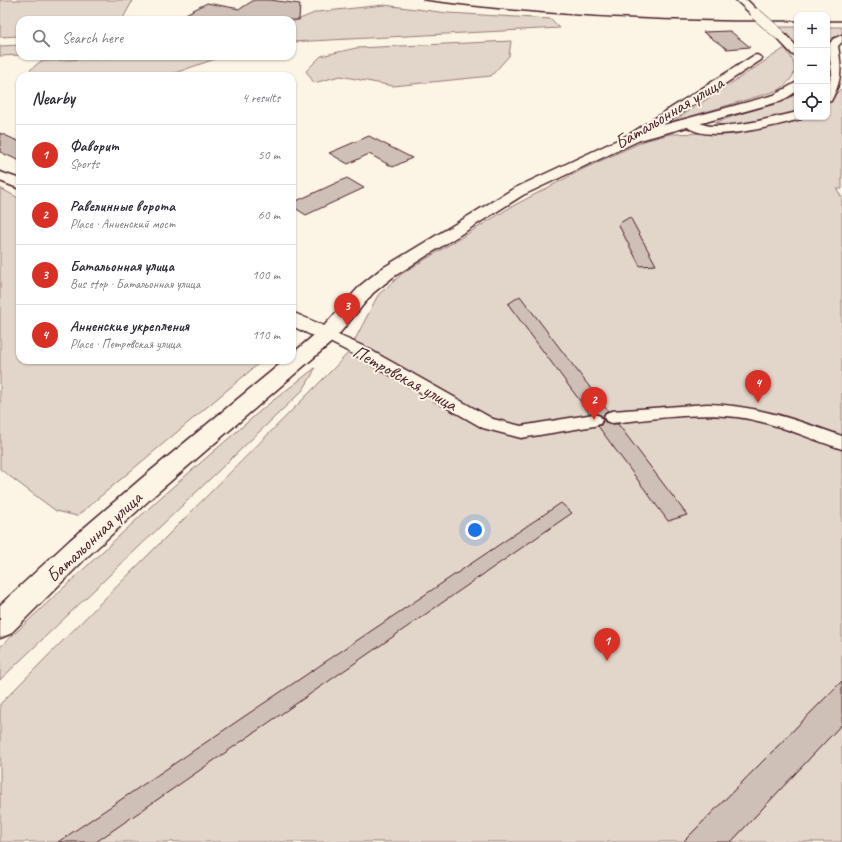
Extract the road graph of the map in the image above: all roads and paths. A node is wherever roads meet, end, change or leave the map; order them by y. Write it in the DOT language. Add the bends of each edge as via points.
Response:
graph roads {
  1 [pos="741,0"];
  2 [pos="842,38"];
  3 [pos="794,50"];
  4 [pos="758,58"];
  5 [pos="794,88"];
  6 [pos="830,94"];
  7 [pos="794,117"];
  8 [pos="690,123"];
  9 [pos="635,137"];
  10 [pos="0,176"];
  11 [pos="16,183"];
  12 [pos="296,320"];
  13 [pos="326,335"];
  14 [pos="296,361"];
  15 [pos="292,364"];
  16 [pos="612,416"];
  17 [pos="594,420"];
  18 [pos="842,444"];
  19 [pos="0,624"];
  1 -- 3 [label="street, bridge"];
  2 -- 6 [label="street" via="833,46 841,73 840,82"];
  4 -- 9 [label="street, Батальонная улица"];
  5 -- 8 [label="street" via="778,98"];
  7 -- 8 [label="street" via="743,127 712,130 701,129"];
  8 -- 9 [label="street"];
  9 -- 13 [label="street, Батальонная улица" via="518,192 387,272 367,289"];
  10 -- 11 [label="street"];
  12 -- 13 [label="street, Петровская улица"];
  13 -- 14 [label="street, Батальонная улица"];
  13 -- 17 [label="street, Петровская улица" via="360,351 489,424 521,432"];
  15 -- 19 [label="street, Батальонная улица" via="79,548"];
  16 -- 18 [label="street" via="702,410 737,411 780,421"];
}
